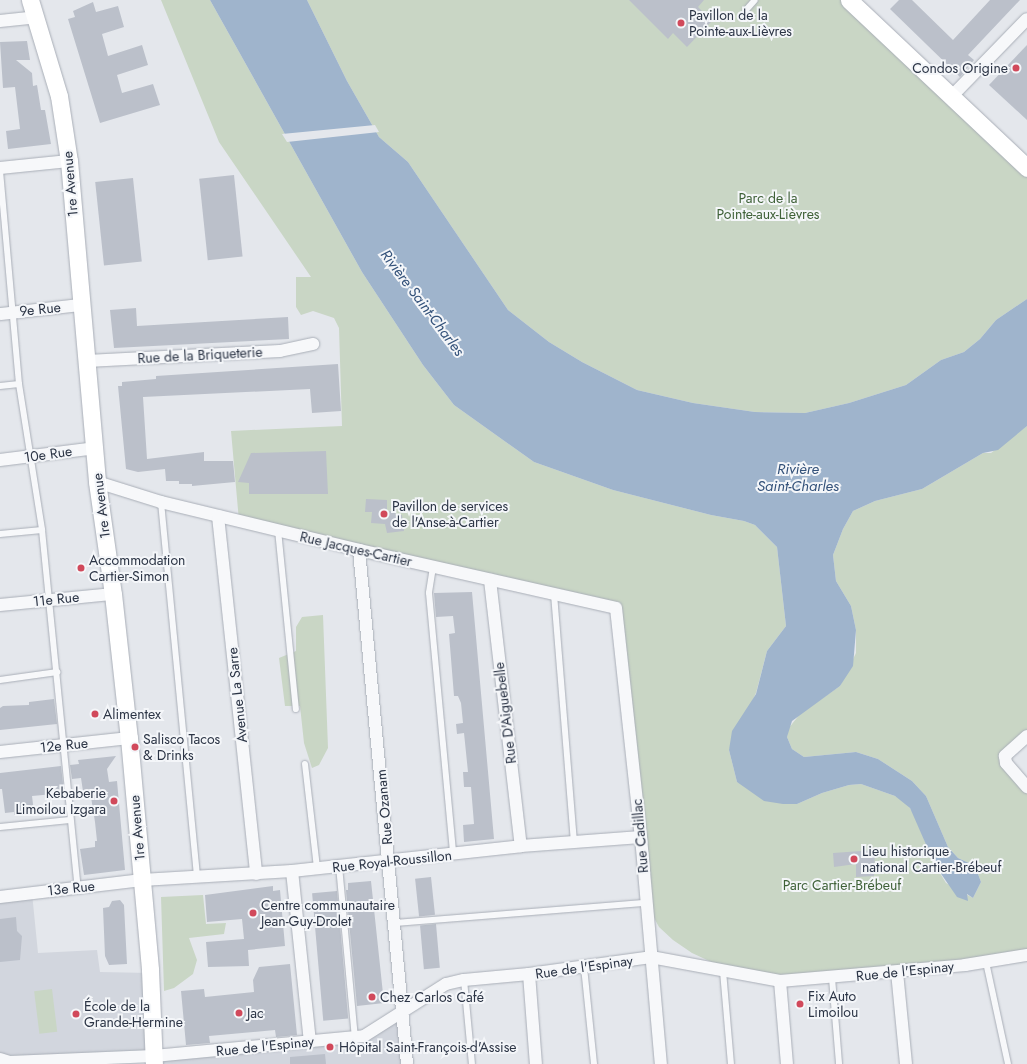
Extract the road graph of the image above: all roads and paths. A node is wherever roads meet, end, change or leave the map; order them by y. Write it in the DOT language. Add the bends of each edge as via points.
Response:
graph roads {
  1 [pos="30,0"];
  2 [pos="755,0"];
  3 [pos="849,0"];
  4 [pos="746,10"];
  5 [pos="36,17"];
  6 [pos="1027,18"];
  7 [pos="0,21"];
  8 [pos="952,96"];
  9 [pos="69,161"];
  10 [pos="1027,168"];
  11 [pos="0,169"];
  12 [pos="3,240"];
  13 [pos="80,305"];
  14 [pos="14,312"];
  15 [pos="0,314"];
  16 [pos="312,344"];
  17 [pos="87,361"];
  18 [pos="19,384"];
  19 [pos="0,386"];
  20 [pos="96,448"];
  21 [pos="32,457"];
  22 [pos="0,460"];
  23 [pos="97,482"];
  24 [pos="161,502"];
  25 [pos="218,516"];
  26 [pos="42,530"];
  27 [pos="278,530"];
  28 [pos="0,534"];
  29 [pos="359,550"];
  30 [pos="434,567"];
  31 [pos="490,580"];
  32 [pos="113,594"];
  33 [pos="554,594"];
  34 [pos="49,600"];
  35 [pos="0,605"];
  36 [pos="616,608"];
  37 [pos="57,672"];
  38 [pos="0,680"];
  39 [pos="296,710"];
  40 [pos="1027,736"];
  41 [pos="129,738"];
  42 [pos="64,744"];
  43 [pos="0,752"];
  44 [pos="305,764"];
  45 [pos="1027,788"];
  46 [pos="70,820"];
  47 [pos="0,827"];
  48 [pos="641,837"];
  49 [pos="574,842"];
  50 [pos="521,846"];
  51 [pos="453,854"];
  52 [pos="389,861"];
  53 [pos="339,866"];
  54 [pos="317,868"];
  55 [pos="292,871"];
  56 [pos="256,874"];
  57 [pos="197,876"];
  58 [pos="142,880"];
  59 [pos="78,888"];
  60 [pos="0,897"];
  61 [pos="646,904"];
  62 [pos="395,923"];
  63 [pos="1027,955"];
  64 [pos="652,957"];
  65 [pos="986,962"];
  66 [pos="584,967"];
  67 [pos="723,971"];
  68 [pos="897,972"];
  69 [pos="528,974"];
  70 [pos="832,978"];
  71 [pos="464,980"];
  72 [pos="780,981"];
  73 [pos="402,1013"];
  74 [pos="355,1037"];
  75 [pos="310,1041"];
  76 [pos="0,1059"];
  77 [pos="154,1060"];
  78 [pos="407,1064"];
  79 [pos="472,1064"];
  80 [pos="536,1064"];
  81 [pos="594,1064"];
  82 [pos="661,1064"];
  83 [pos="731,1064"];
  84 [pos="787,1064"];
  85 [pos="839,1064"];
  86 [pos="906,1064"];
  87 [pos="1008,1064"];
  1 -- 5 [label="street, 1re Avenue"];
  2 -- 4 [label="lane"];
  3 -- 8 [label="street"];
  5 -- 7 [label="street"];
  5 -- 9 [label="street, 1re Avenue" via="59,96"];
  6 -- 8 [label="street"];
  8 -- 10 [label="street"];
  9 -- 11 [label="street"];
  9 -- 13 [label="street, 1re Avenue"];
  11 -- 12 [label="lane"];
  12 -- 14 [label="lane"];
  13 -- 14 [label="street, 9e Rue"];
  13 -- 17 [label="street, 1re Avenue"];
  14 -- 15 [label="street, 9e Rue"];
  14 -- 18 [label="lane"];
  16 -- 17 [label="street, Rue de la Briqueterie" via="280,351"];
  17 -- 20 [label="street, 1re Avenue"];
  18 -- 19 [label="lane"];
  18 -- 21 [label="lane"];
  20 -- 21 [label="street, 10e Rue"];
  20 -- 23 [label="street, 1re Avenue"];
  21 -- 22 [label="street, 10e Rue"];
  21 -- 26 [label="lane"];
  23 -- 24 [label="street, Rue Jacques-Cartier"];
  23 -- 32 [label="street, 1re Avenue"];
  24 -- 25 [label="street, Rue Jacques-Cartier"];
  24 -- 57 [label="lane"];
  25 -- 27 [label="street, Rue Jacques-Cartier"];
  25 -- 56 [label="street, Avenue La Sarre"];
  26 -- 28 [label="lane"];
  26 -- 34 [label="lane"];
  27 -- 29 [label="street, Rue Jacques-Cartier"];
  27 -- 39 [label="lane"];
  29 -- 30 [label="street, Rue Jacques-Cartier"];
  29 -- 52 [label="street, Rue Ozanam"];
  30 -- 31 [label="street, Rue Jacques-Cartier"];
  30 -- 51 [label="lane" via="429,593"];
  31 -- 33 [label="street, Rue Jacques-Cartier"];
  31 -- 50 [label="street, Rue D'Aiguebelle"];
  32 -- 34 [label="street, 11e Rue"];
  32 -- 41 [label="street, 1re Avenue"];
  33 -- 36 [label="street, Rue Jacques-Cartier"];
  33 -- 49 [label="lane"];
  34 -- 35 [label="street, 11e Rue"];
  34 -- 37 [label="lane"];
  36 -- 48 [label="street, Rue Cadillac"];
  37 -- 38 [label="lane"];
  37 -- 42 [label="lane"];
  40 -- 45 [label="street" via="1005,756 1006,763"];
  41 -- 42 [label="street, 12e Rue"];
  41 -- 58 [label="street, 1re Avenue"];
  42 -- 43 [label="street, 12e Rue"];
  42 -- 46 [label="lane"];
  44 -- 54 [label="lane"];
  46 -- 47 [label="lane"];
  46 -- 59 [label="lane"];
  48 -- 49 [label="street, Rue Royal-Roussillon"];
  48 -- 61 [label="street, Rue Cadillac"];
  49 -- 50 [label="street, Rue Royal-Roussillon"];
  50 -- 51 [label="street, Rue Royal-Roussillon"];
  51 -- 52 [label="street, Rue Royal-Roussillon"];
  52 -- 53 [label="street, Rue Royal-Roussillon"];
  52 -- 62 [label="street, Rue Ozanam"];
  53 -- 54 [label="street, Rue Royal-Roussillon"];
  53 -- 74 [label="lane"];
  54 -- 55 [label="street, Rue Royal-Roussillon"];
  55 -- 56 [label="street, Rue Royal-Roussillon"];
  55 -- 75 [label="street"];
  56 -- 57 [label="street, Rue Royal-Roussillon"];
  57 -- 58 [label="street, Rue Royal-Roussillon"];
  58 -- 59 [label="street, 13e Rue"];
  58 -- 77 [label="street, 1re Avenue"];
  59 -- 60 [label="street, 13e Rue"];
  61 -- 62 [label="lane"];
  61 -- 64 [label="street, Rue Cadillac"];
  62 -- 73 [label="street, Rue Ozanam"];
  63 -- 65 [label="street, Rue de l'Espinay"];
  64 -- 66 [label="street, Rue de l'Espinay"];
  64 -- 67 [label="street, Rue de l'Espinay"];
  64 -- 82 [label="street, Rue Cadillac"];
  65 -- 68 [label="street, Rue de l'Espinay"];
  65 -- 87 [label="lane"];
  66 -- 69 [label="street, Rue de l'Espinay"];
  66 -- 81 [label="lane"];
  67 -- 72 [label="street, Rue de l'Espinay"];
  67 -- 83 [label="lane"];
  68 -- 70 [label="street, Rue de l'Espinay"];
  68 -- 86 [label="street"];
  69 -- 71 [label="street, Rue de l'Espinay"];
  69 -- 80 [label="street"];
  70 -- 72 [label="street, Rue de l'Espinay"];
  70 -- 85 [label="lane"];
  71 -- 73 [label="street, Rue de l'Espinay" via="446,984"];
  71 -- 79 [label="lane"];
  72 -- 84 [label="street"];
  73 -- 74 [label="street, Rue de l'Espinay" via="364,1036"];
  73 -- 78 [label="street, Rue Ozanam"];
  74 -- 75 [label="street, Rue de l'Espinay"];
  75 -- 77 [label="street, Rue de l'Espinay"];
  76 -- 77 [label="street, Rue de l'Espinay" via="10,1062"];
}
